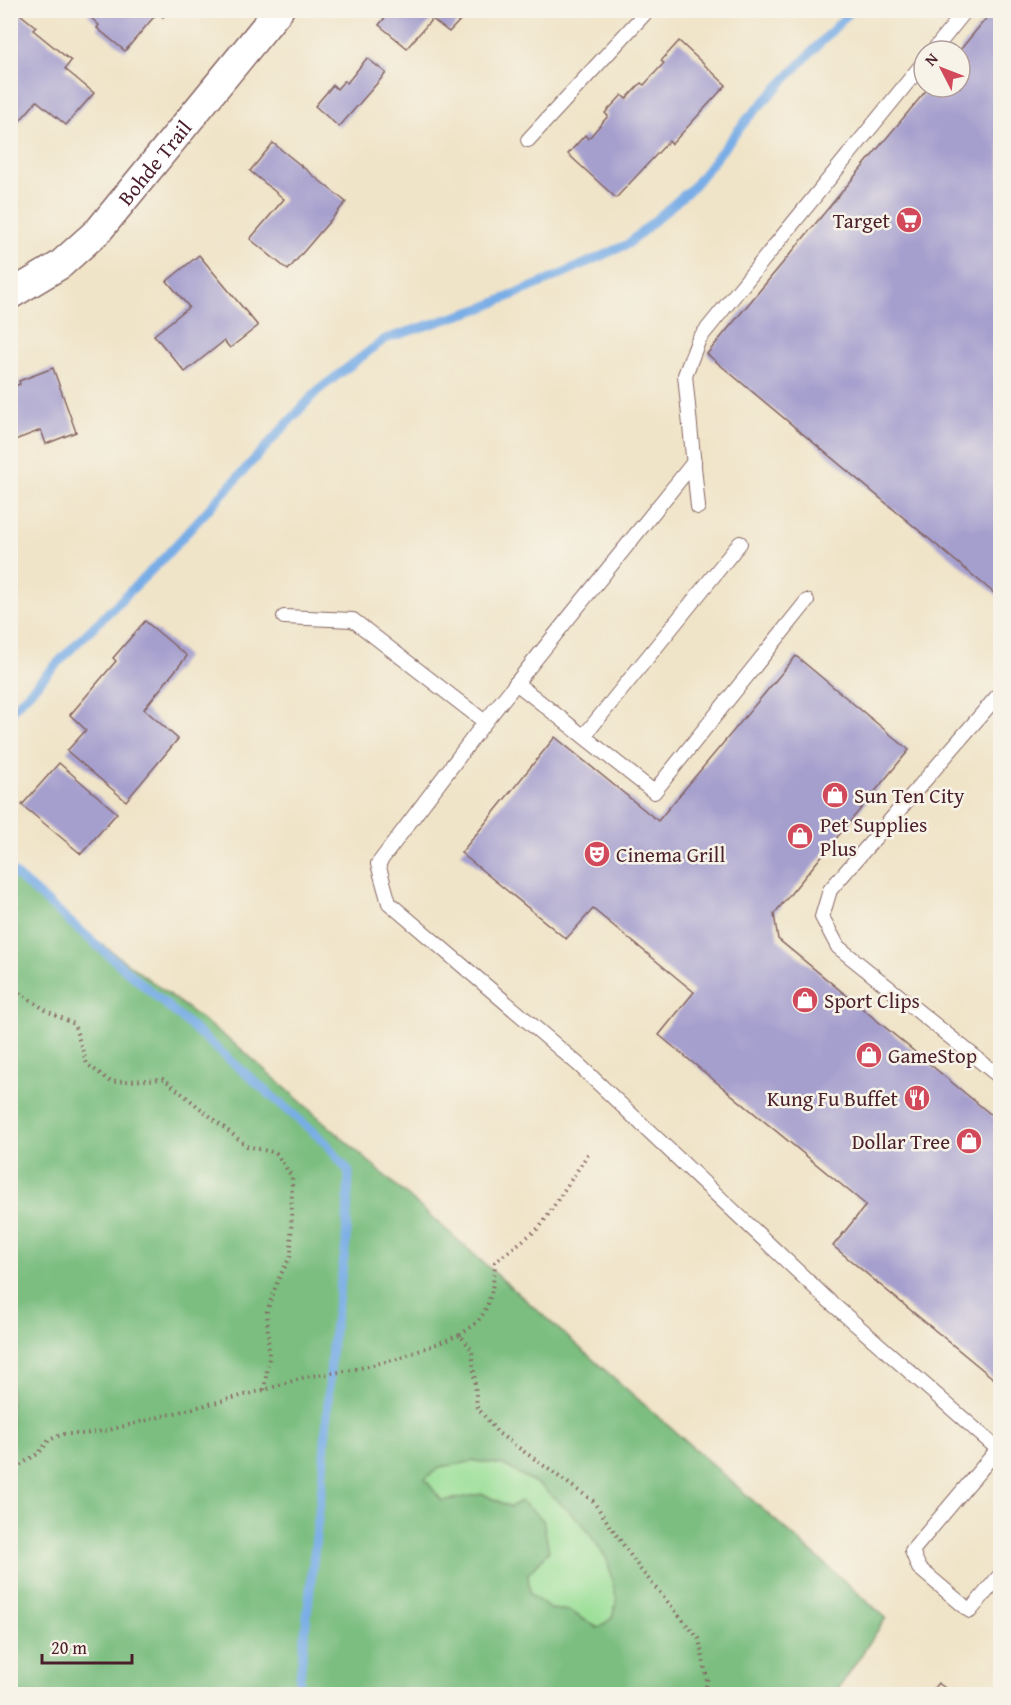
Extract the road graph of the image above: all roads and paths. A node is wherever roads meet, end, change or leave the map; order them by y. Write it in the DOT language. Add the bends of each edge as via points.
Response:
graph roads {
  1 [pos="279,10"];
  2 [pos="648,10"];
  3 [pos="966,10"];
  4 [pos="943,39"];
  5 [pos="912,77"];
  6 [pos="528,140"];
  7 [pos="10,295"];
  8 [pos="694,462"];
  9 [pos="698,507"];
  10 [pos="740,543"];
  11 [pos="807,601"];
  12 [pos="284,616"];
  13 [pos="516,683"];
  14 [pos="1000,693"];
  15 [pos="485,722"];
  16 [pos="584,736"];
  17 [pos="10,986"];
  18 [pos="1000,1077"];
  19 [pos="590,1151"];
  20 [pos="460,1335"];
  21 [pos="264,1390"];
  22 [pos="999,1450"];
  23 [pos="10,1471"];
  24 [pos="1000,1575"];
  25 [pos="705,1695"];
  1 -- 7 [label="street, Bohde Trail" via="99,230 60,265"];
  2 -- 6 [label="lane"];
  3 -- 4 [label="lane"];
  5 -- 8 [label="lane" via="699,339 685,375"];
  8 -- 9 [label="lane"];
  8 -- 13 [label="lane"];
  10 -- 16 [label="lane"];
  11 -- 16 [label="lane" via="654,792"];
  12 -- 15 [label="lane" via="353,620"];
  13 -- 15 [label="lane"];
  13 -- 16 [label="lane"];
  14 -- 18 [label="lane" via="830,890 822,917 838,947"];
  15 -- 22 [label="lane" via="378,864 389,903 579,1065 827,1299"];
  17 -- 21 [label="path" via="74,1024 87,1064 111,1082 164,1079 248,1146 276,1154 292,1177 291,1255 267,1311 269,1358"];
  19 -- 20 [label="path" via="540,1227 495,1262 488,1304 478,1322"];
  20 -- 21 [label="path" via="397,1359 305,1377"];
  20 -- 25 [label="path" via="472,1350 477,1407 498,1433 593,1501 640,1569 699,1639 707,1679"];
  21 -- 23 [label="path" via="110,1430 63,1434 49,1440 39,1453"];
  22 -- 24 [label="lane" via="912,1551 919,1568 969,1611"];
}
